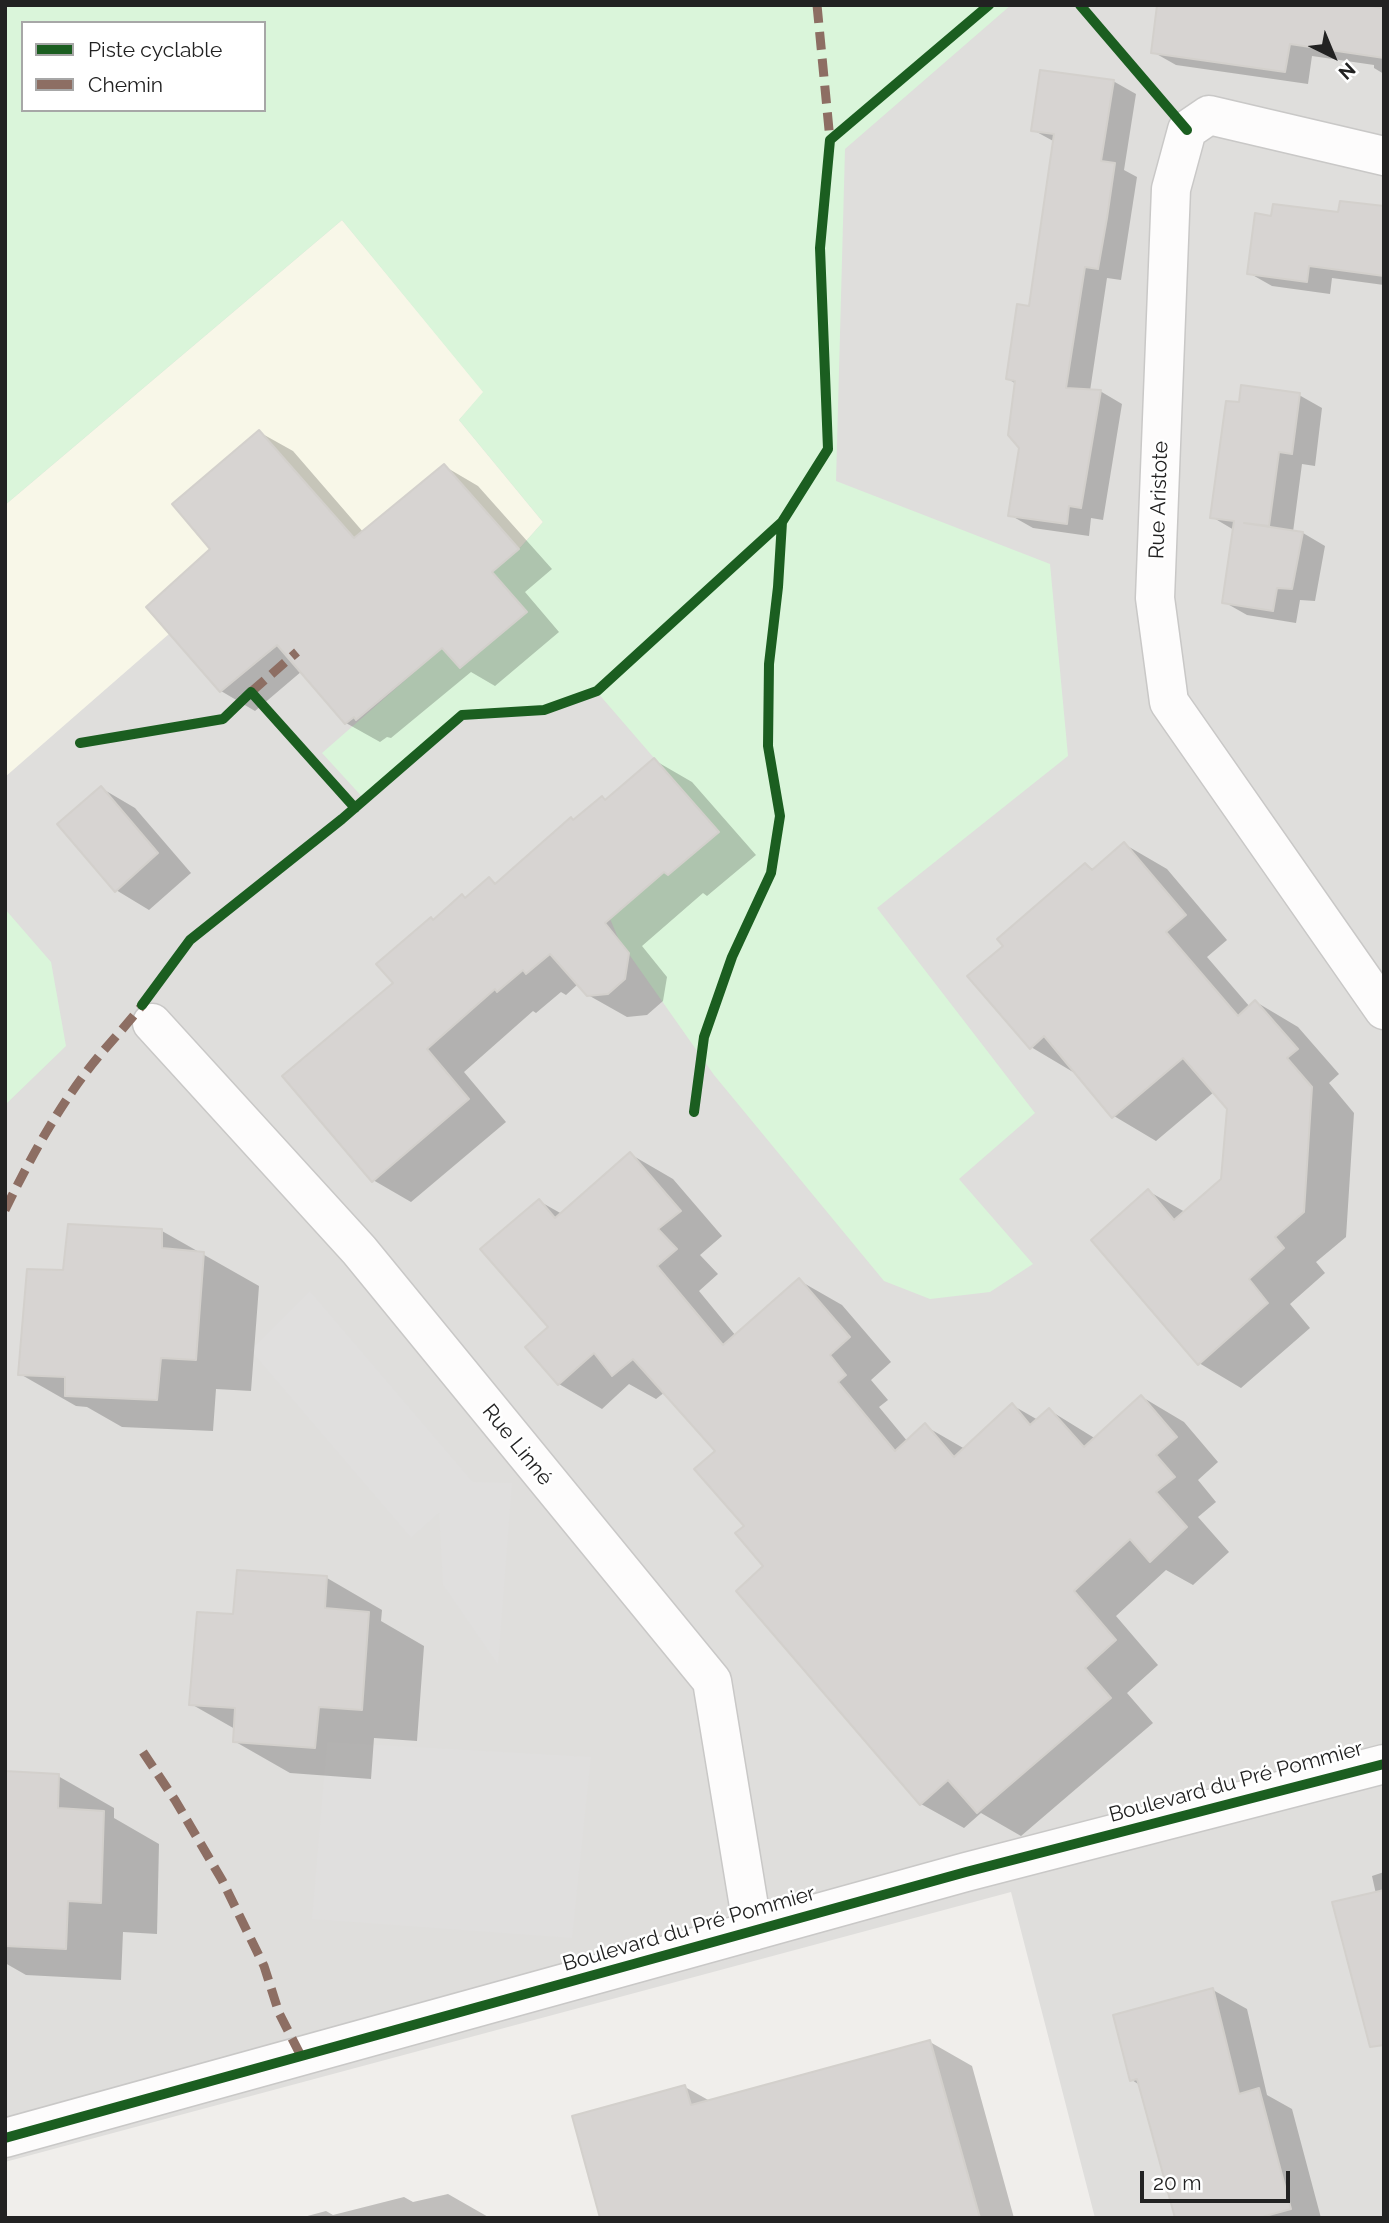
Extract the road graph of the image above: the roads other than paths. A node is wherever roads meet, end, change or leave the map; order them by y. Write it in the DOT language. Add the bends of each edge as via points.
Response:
graph roads {
  1 [pos="1384,156"];
  2 [pos="1384,1010"];
  3 [pos="152,1023"];
  4 [pos="1384,1763"];
  5 [pos="753,1931"];
  6 [pos="5,2138"];
  1 -- 2 [label="street, Rue Aristote" via="1209,115 1187,130 1171,189 1155,597 1169,702"];
  3 -- 5 [label="street, Rue Linné" via="359,1250 712,1681"];
  4 -- 5 [label="street, Boulevard du Pré Pommier"];
  5 -- 6 [label="street, Boulevard du Pré Pommier"];
}
